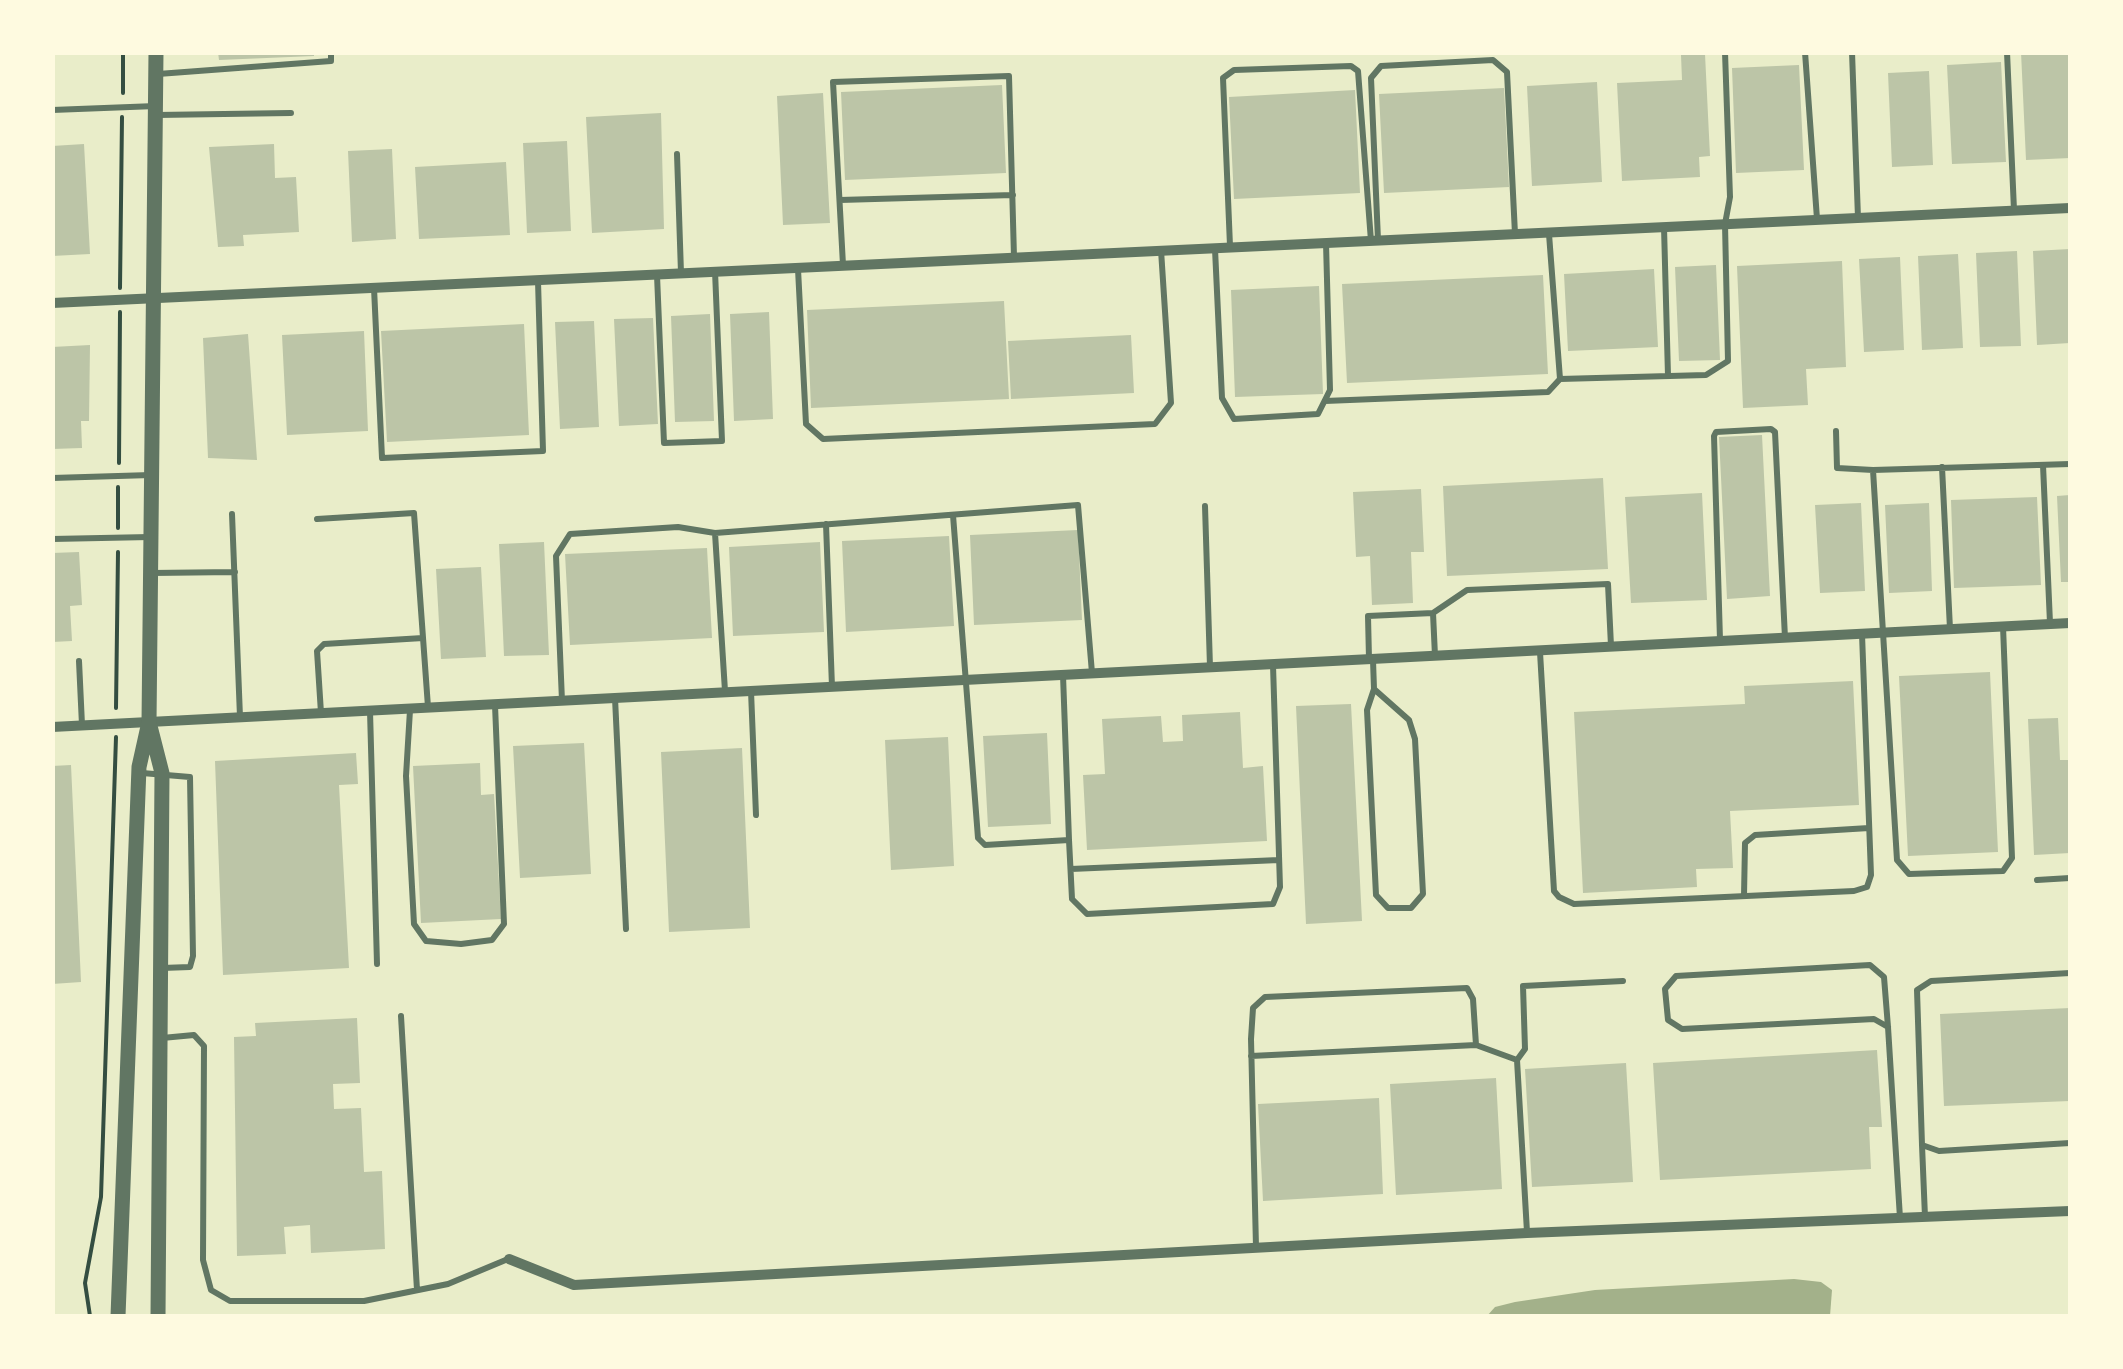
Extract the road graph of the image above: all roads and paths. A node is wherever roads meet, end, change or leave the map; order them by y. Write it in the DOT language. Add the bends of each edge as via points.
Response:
graph roads {
  1 [pos="123,52"];
  2 [pos="156,52"];
  3 [pos="1725,52"];
  4 [pos="1805,52"];
  5 [pos="1852,52"];
  6 [pos="2006,52"];
  7 [pos="331,57"];
  8 [pos="156,74"];
  9 [pos="122,107"];
  10 [pos="52,110"];
  11 [pos="156,111"];
  12 [pos="291,113"];
  13 [pos="678,154"];
  14 [pos="1013,195"];
  15 [pos="840,200"];
  16 [pos="2070,208"];
  17 [pos="2014,211"];
  18 [pos="1858,218"];
  19 [pos="1817,219"];
  20 [pos="1725,224"];
  21 [pos="1664,227"];
  22 [pos="1549,232"];
  23 [pos="1516,234"];
  24 [pos="1374,240"];
  25 [pos="1326,243"];
  26 [pos="1215,248"];
  27 [pos="1230,248"];
  28 [pos="1161,250"];
  29 [pos="1014,257"];
  30 [pos="844,266"];
  31 [pos="798,267"];
  32 [pos="715,271"];
  33 [pos="680,273"];
  34 [pos="657,274"];
  35 [pos="538,280"];
  36 [pos="374,287"];
  37 [pos="155,298"];
  38 [pos="120,300"];
  39 [pos="52,303"];
  40 [pos="1668,376"];
  41 [pos="1560,379"];
  42 [pos="1325,401"];
  43 [pos="1836,431"];
  44 [pos="2043,464"];
  45 [pos="2070,464"];
  46 [pos="1942,468"];
  47 [pos="1873,470"];
  48 [pos="119,475"];
  49 [pos="152,475"];
  50 [pos="52,478"];
  51 [pos="1205,506"];
  52 [pos="232,514"];
  53 [pos="954,514"];
  54 [pos="318,520"];
  55 [pos="826,524"];
  56 [pos="715,532"];
  57 [pos="151,537"];
  58 [pos="118,538"];
  59 [pos="52,539"];
  60 [pos="235,572"];
  61 [pos="151,573"];
  62 [pos="1433,613"];
  63 [pos="2070,623"];
  64 [pos="2050,624"];
  65 [pos="2003,626"];
  66 [pos="1950,629"];
  67 [pos="1881,632"];
  68 [pos="1862,634"];
  69 [pos="423,638"];
  70 [pos="1785,638"];
  71 [pos="1720,641"];
  72 [pos="1611,647"];
  73 [pos="1540,650"];
  74 [pos="1435,656"];
  75 [pos="1371,659"];
  76 [pos="79,661"];
  77 [pos="1273,664"];
  78 [pos="1210,667"];
  79 [pos="1092,674"];
  80 [pos="1063,675"];
  81 [pos="966,680"];
  82 [pos="832,687"];
  83 [pos="1374,690"];
  84 [pos="751,691"];
  85 [pos="725,692"];
  86 [pos="616,698"];
  87 [pos="562,700"];
  88 [pos="495,704"];
  89 [pos="410,708"];
  90 [pos="428,708"];
  91 [pos="370,711"];
  92 [pos="321,713"];
  93 [pos="240,717"];
  94 [pos="149,722"];
  95 [pos="116,724"];
  96 [pos="82,725"];
  97 [pos="52,726"];
  98 [pos="162,773"];
  99 [pos="139,774"];
  100 [pos="756,816"];
  101 [pos="1869,828"];
  102 [pos="1069,840"];
  103 [pos="1278,860"];
  104 [pos="1071,869"];
  105 [pos="2070,878"];
  106 [pos="2037,880"];
  107 [pos="1744,896"];
  108 [pos="626,930"];
  109 [pos="377,964"];
  110 [pos="160,968"];
  111 [pos="2070,972"];
  112 [pos="1623,980"];
  113 [pos="400,1016"];
  114 [pos="1888,1026"];
  115 [pos="160,1038"];
  116 [pos="1476,1044"];
  117 [pos="1251,1056"];
  118 [pos="1517,1060"];
  119 [pos="2070,1143"];
  120 [pos="1922,1145"];
  121 [pos="2070,1211"];
  122 [pos="1925,1216"];
  123 [pos="1900,1218"];
  124 [pos="1527,1233"];
  125 [pos="1256,1248"];
  126 [pos="509,1259"];
  127 [pos="417,1290"];
  128 [pos="90,1316"];
  129 [pos="118,1316"];
  130 [pos="158,1316"];
  1 -- 9 [label="path"];
  2 -- 8 [label="street"];
  3 -- 20 [label="lane"];
  4 -- 19 [label="lane"];
  5 -- 18 [label="lane"];
  6 -- 17 [label="lane"];
  7 -- 8 [label="lane"];
  8 -- 11 [label="street"];
  9 -- 10 [label="lane"];
  9 -- 11 [label="lane"];
  9 -- 38 [label="path"];
  11 -- 12 [label="lane"];
  11 -- 37 [label="street"];
  13 -- 33 [label="lane"];
  14 -- 15 [label="lane"];
  14 -- 15 [label="lane" via="1009,76 833,82"];
  14 -- 29 [label="lane"];
  15 -- 30 [label="lane"];
  16 -- 17 [label="street"];
  17 -- 18 [label="street"];
  18 -- 19 [label="street"];
  19 -- 20 [label="street"];
  20 -- 21 [label="street"];
  20 -- 40 [label="lane" via="1728,361 1706,374"];
  21 -- 22 [label="street"];
  21 -- 40 [label="lane"];
  22 -- 23 [label="street"];
  22 -- 41 [label="lane"];
  23 -- 24 [label="street"];
  23 -- 24 [label="lane" via="1507,72 1494,60 1381,66 1370,78"];
  24 -- 25 [label="street"];
  24 -- 27 [label="lane" via="1358,70 1234,70 1223,78"];
  25 -- 27 [label="street"];
  25 -- 42 [label="lane"];
  26 -- 27 [label="street"];
  26 -- 28 [label="street"];
  26 -- 42 [label="lane" via="1222,398 1234,419 1318,414"];
  28 -- 29 [label="street"];
  28 -- 31 [label="lane" via="1171,403 1155,424 823,439 806,424"];
  29 -- 30 [label="street"];
  30 -- 31 [label="street"];
  31 -- 32 [label="street"];
  32 -- 33 [label="street"];
  32 -- 34 [label="lane" via="722,441 664,443"];
  33 -- 34 [label="street"];
  34 -- 35 [label="street"];
  35 -- 36 [label="street"];
  35 -- 36 [label="lane" via="543,451 382,458"];
  36 -- 37 [label="street"];
  37 -- 38 [label="street"];
  37 -- 49 [label="street"];
  38 -- 39 [label="street"];
  38 -- 48 [label="path"];
  40 -- 41 [label="lane"];
  41 -- 42 [label="lane" via="1548,392"];
  43 -- 47 [label="lane" via="1837,468"];
  44 -- 45 [label="lane"];
  44 -- 46 [label="lane"];
  44 -- 64 [label="lane"];
  46 -- 47 [label="lane"];
  46 -- 66 [label="lane"];
  47 -- 67 [label="lane"];
  48 -- 49 [label="lane"];
  48 -- 50 [label="lane"];
  48 -- 58 [label="path"];
  49 -- 57 [label="street"];
  51 -- 78 [label="lane"];
  52 -- 60 [label="lane"];
  53 -- 55 [label="lane"];
  53 -- 79 [label="lane" via="1078,506"];
  53 -- 81 [label="lane"];
  54 -- 69 [label="lane" via="414,513"];
  55 -- 56 [label="lane"];
  55 -- 82 [label="lane"];
  56 -- 85 [label="lane"];
  56 -- 87 [label="lane" via="678,527 570,534 556,556"];
  57 -- 58 [label="lane"];
  57 -- 61 [label="street"];
  58 -- 59 [label="lane"];
  58 -- 95 [label="path"];
  60 -- 61 [label="lane"];
  60 -- 93 [label="lane"];
  61 -- 94 [label="street"];
  62 -- 72 [label="lane" via="1467,590 1608,584"];
  62 -- 74 [label="lane"];
  62 -- 75 [label="lane" via="1368,616"];
  63 -- 64 [label="street"];
  64 -- 65 [label="street"];
  65 -- 66 [label="street"];
  65 -- 67 [label="lane" via="2012,858 2003,871 1909,874 1897,860"];
  66 -- 67 [label="street"];
  67 -- 68 [label="street"];
  68 -- 70 [label="street"];
  68 -- 101 [label="lane"];
  69 -- 90 [label="lane"];
  69 -- 92 [label="lane" via="324,644 318,651"];
  70 -- 71 [label="street"];
  70 -- 71 [label="lane" via="1775,432 1716,432"];
  71 -- 72 [label="street"];
  72 -- 73 [label="street"];
  73 -- 74 [label="street"];
  73 -- 107 [label="lane" via="1558,897 1574,904"];
  74 -- 75 [label="street"];
  75 -- 77 [label="street"];
  75 -- 83 [label="lane"];
  76 -- 96 [label="lane"];
  77 -- 78 [label="street"];
  77 -- 103 [label="lane"];
  78 -- 79 [label="street"];
  79 -- 80 [label="street"];
  80 -- 81 [label="street"];
  80 -- 102 [label="lane"];
  81 -- 82 [label="street"];
  81 -- 102 [label="lane" via="979,841"];
  82 -- 84 [label="street"];
  83 -- 83 [label="lane" via="1368,710 1376,895 1388,908 1411,908 1424,894 1416,739 1408,720"];
  84 -- 85 [label="street"];
  84 -- 100 [label="lane"];
  85 -- 86 [label="street"];
  86 -- 87 [label="street"];
  86 -- 108 [label="lane"];
  87 -- 88 [label="street"];
  88 -- 89 [label="lane" via="504,924 492,940 442,945 426,941 414,924 406,776"];
  88 -- 90 [label="street"];
  89 -- 90 [label="street"];
  89 -- 91 [label="street"];
  91 -- 92 [label="street"];
  91 -- 109 [label="lane"];
  92 -- 93 [label="street"];
  93 -- 94 [label="street"];
  94 -- 95 [label="street"];
  94 -- 98 [label="street"];
  94 -- 99 [label="street"];
  95 -- 96 [label="street"];
  95 -- 128 [label="path" via="101,1197 84,1300"];
  96 -- 97 [label="street"];
  98 -- 99 [label="lane"];
  98 -- 110 [label="street"];
  98 -- 110 [label="lane" via="190,777 193,956 190,968"];
  99 -- 129 [label="street"];
  101 -- 107 [label="lane" via="1755,835 1745,843"];
  101 -- 107 [label="lane" via="1867,887"];
  102 -- 104 [label="lane"];
  103 -- 104 [label="lane"];
  103 -- 104 [label="lane" via="1280,887 1273,904 1087,914 1072,900"];
  105 -- 106 [label="lane"];
  110 -- 115 [label="street"];
  111 -- 120 [label="lane" via="1931,981 1917,990"];
  112 -- 118 [label="lane" via="1523,986 1525,1049"];
  113 -- 127 [label="lane"];
  114 -- 114 [label="lane" via="1884,976 1870,965 1676,976 1665,989 1668,1020 1682,1029 1874,1020"];
  114 -- 123 [label="lane"];
  115 -- 127 [label="lane" via="194,1035 204,1046 203,1260 211,1290 230,1301 364,1300"];
  115 -- 130 [label="street"];
  116 -- 117 [label="lane"];
  116 -- 117 [label="lane" via="1467,988 1283,996 1265,997 1253,1008"];
  116 -- 118 [label="lane"];
  117 -- 125 [label="lane"];
  118 -- 124 [label="lane"];
  119 -- 120 [label="lane" via="1939,1151"];
  120 -- 122 [label="lane"];
  121 -- 122 [label="street"];
  122 -- 123 [label="street"];
  123 -- 124 [label="street"];
  124 -- 125 [label="street"];
  125 -- 126 [label="street" via="574,1285"];
  126 -- 127 [label="lane"];
}
